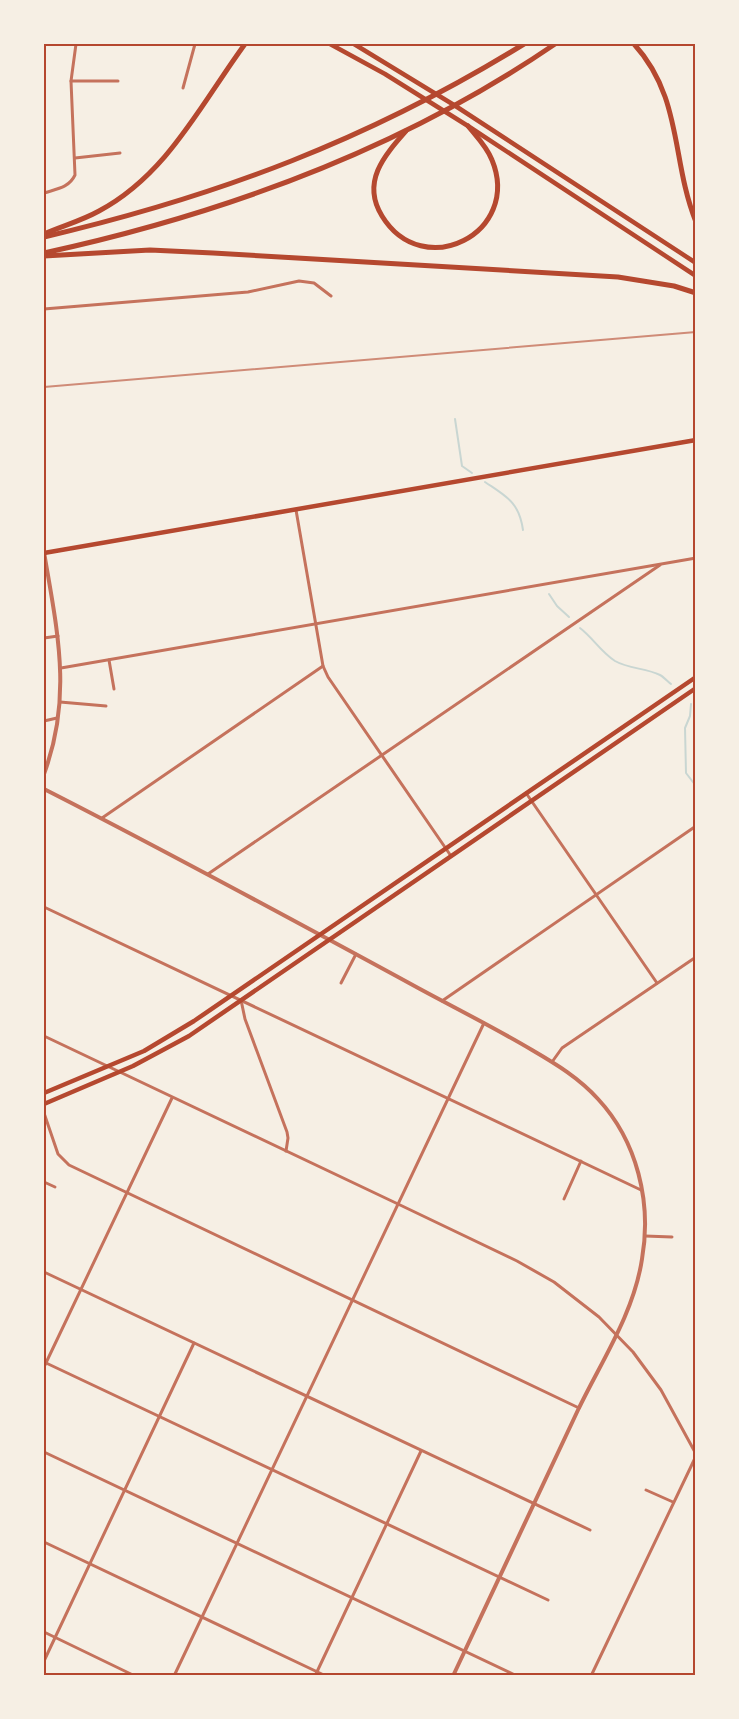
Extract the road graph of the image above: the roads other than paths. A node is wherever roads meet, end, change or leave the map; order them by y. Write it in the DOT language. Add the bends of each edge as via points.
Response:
graph roads {
  1 [pos="76,44"];
  2 [pos="195,44"];
  3 [pos="245,44"];
  4 [pos="330,44"];
  5 [pos="354,44"];
  6 [pos="524,44"];
  7 [pos="555,44"];
  8 [pos="634,44"];
  9 [pos="71,81"];
  10 [pos="118,81"];
  11 [pos="183,88"];
  12 [pos="468,126"];
  13 [pos="408,129"];
  14 [pos="120,153"];
  15 [pos="75,158"];
  16 [pos="44,193"];
  17 [pos="696,222"];
  18 [pos="44,236"];
  19 [pos="44,255"];
  20 [pos="696,263"];
  21 [pos="696,276"];
  22 [pos="696,293"];
  23 [pos="331,296"];
  24 [pos="44,309"];
  25 [pos="696,440"];
  26 [pos="296,509"];
  27 [pos="44,552"];
  28 [pos="696,558"];
  29 [pos="662,563"];
  30 [pos="315,623"];
  31 [pos="58,636"];
  32 [pos="44,638"];
  33 [pos="109,660"];
  34 [pos="323,666"];
  35 [pos="61,668"];
  36 [pos="696,677"];
  37 [pos="696,688"];
  38 [pos="114,689"];
  39 [pos="60,702"];
  40 [pos="106,706"];
  41 [pos="57,718"];
  42 [pos="44,721"];
  43 [pos="381,756"];
  44 [pos="44,774"];
  45 [pos="44,789"];
  46 [pos="526,793"];
  47 [pos="532,801"];
  48 [pos="102,818"];
  49 [pos="696,826"];
  50 [pos="445,849"];
  51 [pos="451,856"];
  52 [pos="208,874"];
  53 [pos="596,894"];
  54 [pos="44,907"];
  55 [pos="320,934"];
  56 [pos="330,940"];
  57 [pos="356,954"];
  58 [pos="696,957"];
  59 [pos="341,983"];
  60 [pos="657,983"];
  61 [pos="232,996"];
  62 [pos="242,1000"];
  63 [pos="442,1001"];
  64 [pos="484,1023"];
  65 [pos="44,1036"];
  66 [pos="552,1062"];
  67 [pos="107,1066"];
  68 [pos="119,1072"];
  69 [pos="44,1094"];
  70 [pos="172,1097"];
  71 [pos="448,1098"];
  72 [pos="44,1104"];
  73 [pos="44,1113"];
  74 [pos="286,1151"];
  75 [pos="581,1161"];
  76 [pos="44,1182"];
  77 [pos="55,1187"];
  78 [pos="642,1190"];
  79 [pos="126,1193"];
  80 [pos="564,1199"];
  81 [pos="398,1204"];
  82 [pos="645,1236"];
  83 [pos="672,1237"];
  84 [pos="44,1272"];
  85 [pos="80,1289"];
  86 [pos="353,1300"];
  87 [pos="616,1333"];
  88 [pos="194,1343"];
  89 [pos="44,1364"];
  90 [pos="308,1397"];
  91 [pos="579,1408"];
  92 [pos="159,1417"];
  93 [pos="421,1451"];
  94 [pos="44,1452"];
  95 [pos="696,1455"];
  96 [pos="273,1470"];
  97 [pos="124,1490"];
  98 [pos="646,1490"];
  99 [pos="673,1502"];
  100 [pos="534,1504"];
  101 [pos="386,1524"];
  102 [pos="590,1530"];
  103 [pos="44,1542"];
  104 [pos="237,1544"];
  105 [pos="90,1564"];
  106 [pos="500,1578"];
  107 [pos="351,1597"];
  108 [pos="548,1600"];
  109 [pos="202,1617"];
  110 [pos="44,1632"];
  111 [pos="55,1637"];
  112 [pos="465,1651"];
  113 [pos="44,1661"];
  114 [pos="316,1673"];
  115 [pos="135,1676"];
  116 [pos="174,1676"];
  117 [pos="326,1676"];
  118 [pos="453,1676"];
  119 [pos="517,1676"];
  120 [pos="591,1676"];
  1 -- 9 [label="street"];
  2 -- 11 [label="street"];
  3 -- 18 [label="highway" via="175,145 147,177 99,212"];
  4 -- 12 [label="main road"];
  5 -- 20 [label="main road"];
  6 -- 18 [label="highway" via="409,109 262,174 137,215"];
  7 -- 13 [label="highway"];
  8 -- 17 [label="highway" via="656,74 669,105"];
  9 -- 10 [label="street"];
  9 -- 15 [label="street"];
  12 -- 13 [label="highway" via="493,161 498,182 495,204 479,231 461,243 442,247 416,245 399,237 376,204 374,185 379,164"];
  12 -- 21 [label="main road"];
  13 -- 19 [label="highway" via="228,202"];
  14 -- 15 [label="street"];
  15 -- 16 [label="street" via="75,175 69,184"];
  19 -- 22 [label="highway" via="150,250 213,253 618,277"];
  23 -- 24 [label="street" via="314,283 299,281 248,292"];
  25 -- 26 [label="main road"];
  26 -- 27 [label="main road"];
  26 -- 30 [label="street"];
  27 -- 31 [label="street"];
  28 -- 29 [label="street"];
  29 -- 30 [label="street"];
  29 -- 43 [label="street"];
  30 -- 33 [label="street"];
  30 -- 34 [label="street"];
  31 -- 32 [label="street"];
  31 -- 35 [label="street"];
  33 -- 35 [label="street"];
  33 -- 38 [label="street"];
  34 -- 43 [label="street"];
  34 -- 48 [label="street"];
  35 -- 39 [label="street"];
  36 -- 46 [label="main road"];
  37 -- 47 [label="main road"];
  39 -- 40 [label="street"];
  39 -- 41 [label="street"];
  41 -- 42 [label="street"];
  41 -- 44 [label="street"];
  43 -- 50 [label="street"];
  43 -- 52 [label="street"];
  45 -- 48 [label="street"];
  46 -- 47 [label="street"];
  46 -- 50 [label="main road"];
  47 -- 51 [label="main road"];
  47 -- 53 [label="street"];
  48 -- 52 [label="street"];
  49 -- 53 [label="street"];
  50 -- 51 [label="street"];
  50 -- 55 [label="main road"];
  51 -- 56 [label="main road"];
  52 -- 55 [label="street"];
  53 -- 60 [label="street"];
  53 -- 63 [label="street"];
  54 -- 61 [label="street"];
  55 -- 56 [label="street"];
  55 -- 61 [label="main road"];
  56 -- 57 [label="street"];
  56 -- 62 [label="main road"];
  57 -- 59 [label="street"];
  57 -- 63 [label="street"];
  58 -- 60 [label="street"];
  60 -- 66 [label="street" via="562,1048"];
  61 -- 62 [label="street"];
  61 -- 67 [label="main road" via="144,1051"];
  62 -- 68 [label="main road" via="181,1041"];
  62 -- 71 [label="street"];
  62 -- 74 [label="street" via="245,1019 288,1138"];
  63 -- 64 [label="street"];
  64 -- 66 [label="street"];
  64 -- 71 [label="street"];
  65 -- 67 [label="street"];
  66 -- 78 [label="street" via="582,1083 608,1111 631,1152"];
  67 -- 68 [label="street"];
  67 -- 69 [label="main road"];
  68 -- 70 [label="street"];
  68 -- 72 [label="main road"];
  70 -- 74 [label="street"];
  70 -- 79 [label="street"];
  71 -- 75 [label="street"];
  71 -- 81 [label="street"];
  73 -- 79 [label="street" via="63,1160"];
  74 -- 81 [label="street"];
  75 -- 78 [label="street"];
  75 -- 80 [label="street"];
  76 -- 77 [label="street"];
  78 -- 82 [label="street"];
  79 -- 85 [label="street"];
  79 -- 86 [label="street"];
  81 -- 86 [label="street"];
  81 -- 87 [label="street" via="536,1271 580,1301"];
  82 -- 83 [label="street"];
  82 -- 87 [label="street" via="635,1292"];
  84 -- 85 [label="street"];
  85 -- 88 [label="street"];
  85 -- 89 [label="street"];
  86 -- 90 [label="street"];
  86 -- 91 [label="street"];
  87 -- 91 [label="street"];
  87 -- 95 [label="street" via="661,1390"];
  88 -- 90 [label="street"];
  88 -- 92 [label="street"];
  89 -- 92 [label="street"];
  90 -- 93 [label="street"];
  90 -- 96 [label="street"];
  91 -- 100 [label="street"];
  92 -- 96 [label="street"];
  92 -- 97 [label="street"];
  93 -- 100 [label="street"];
  93 -- 101 [label="street"];
  94 -- 97 [label="street"];
  95 -- 99 [label="street"];
  96 -- 101 [label="street"];
  96 -- 104 [label="street"];
  97 -- 104 [label="street"];
  97 -- 105 [label="street"];
  98 -- 99 [label="street"];
  99 -- 120 [label="street"];
  100 -- 102 [label="street"];
  100 -- 106 [label="street"];
  101 -- 106 [label="street"];
  101 -- 107 [label="street"];
  103 -- 105 [label="street"];
  104 -- 107 [label="street"];
  104 -- 109 [label="street"];
  105 -- 109 [label="street"];
  105 -- 111 [label="street"];
  106 -- 108 [label="street"];
  106 -- 112 [label="street"];
  107 -- 112 [label="street"];
  107 -- 114 [label="street"];
  109 -- 114 [label="street"];
  109 -- 116 [label="street"];
  110 -- 111 [label="street"];
  111 -- 113 [label="street"];
  111 -- 115 [label="street"];
  112 -- 118 [label="street"];
  112 -- 119 [label="street"];
  114 -- 117 [label="street"];
}
